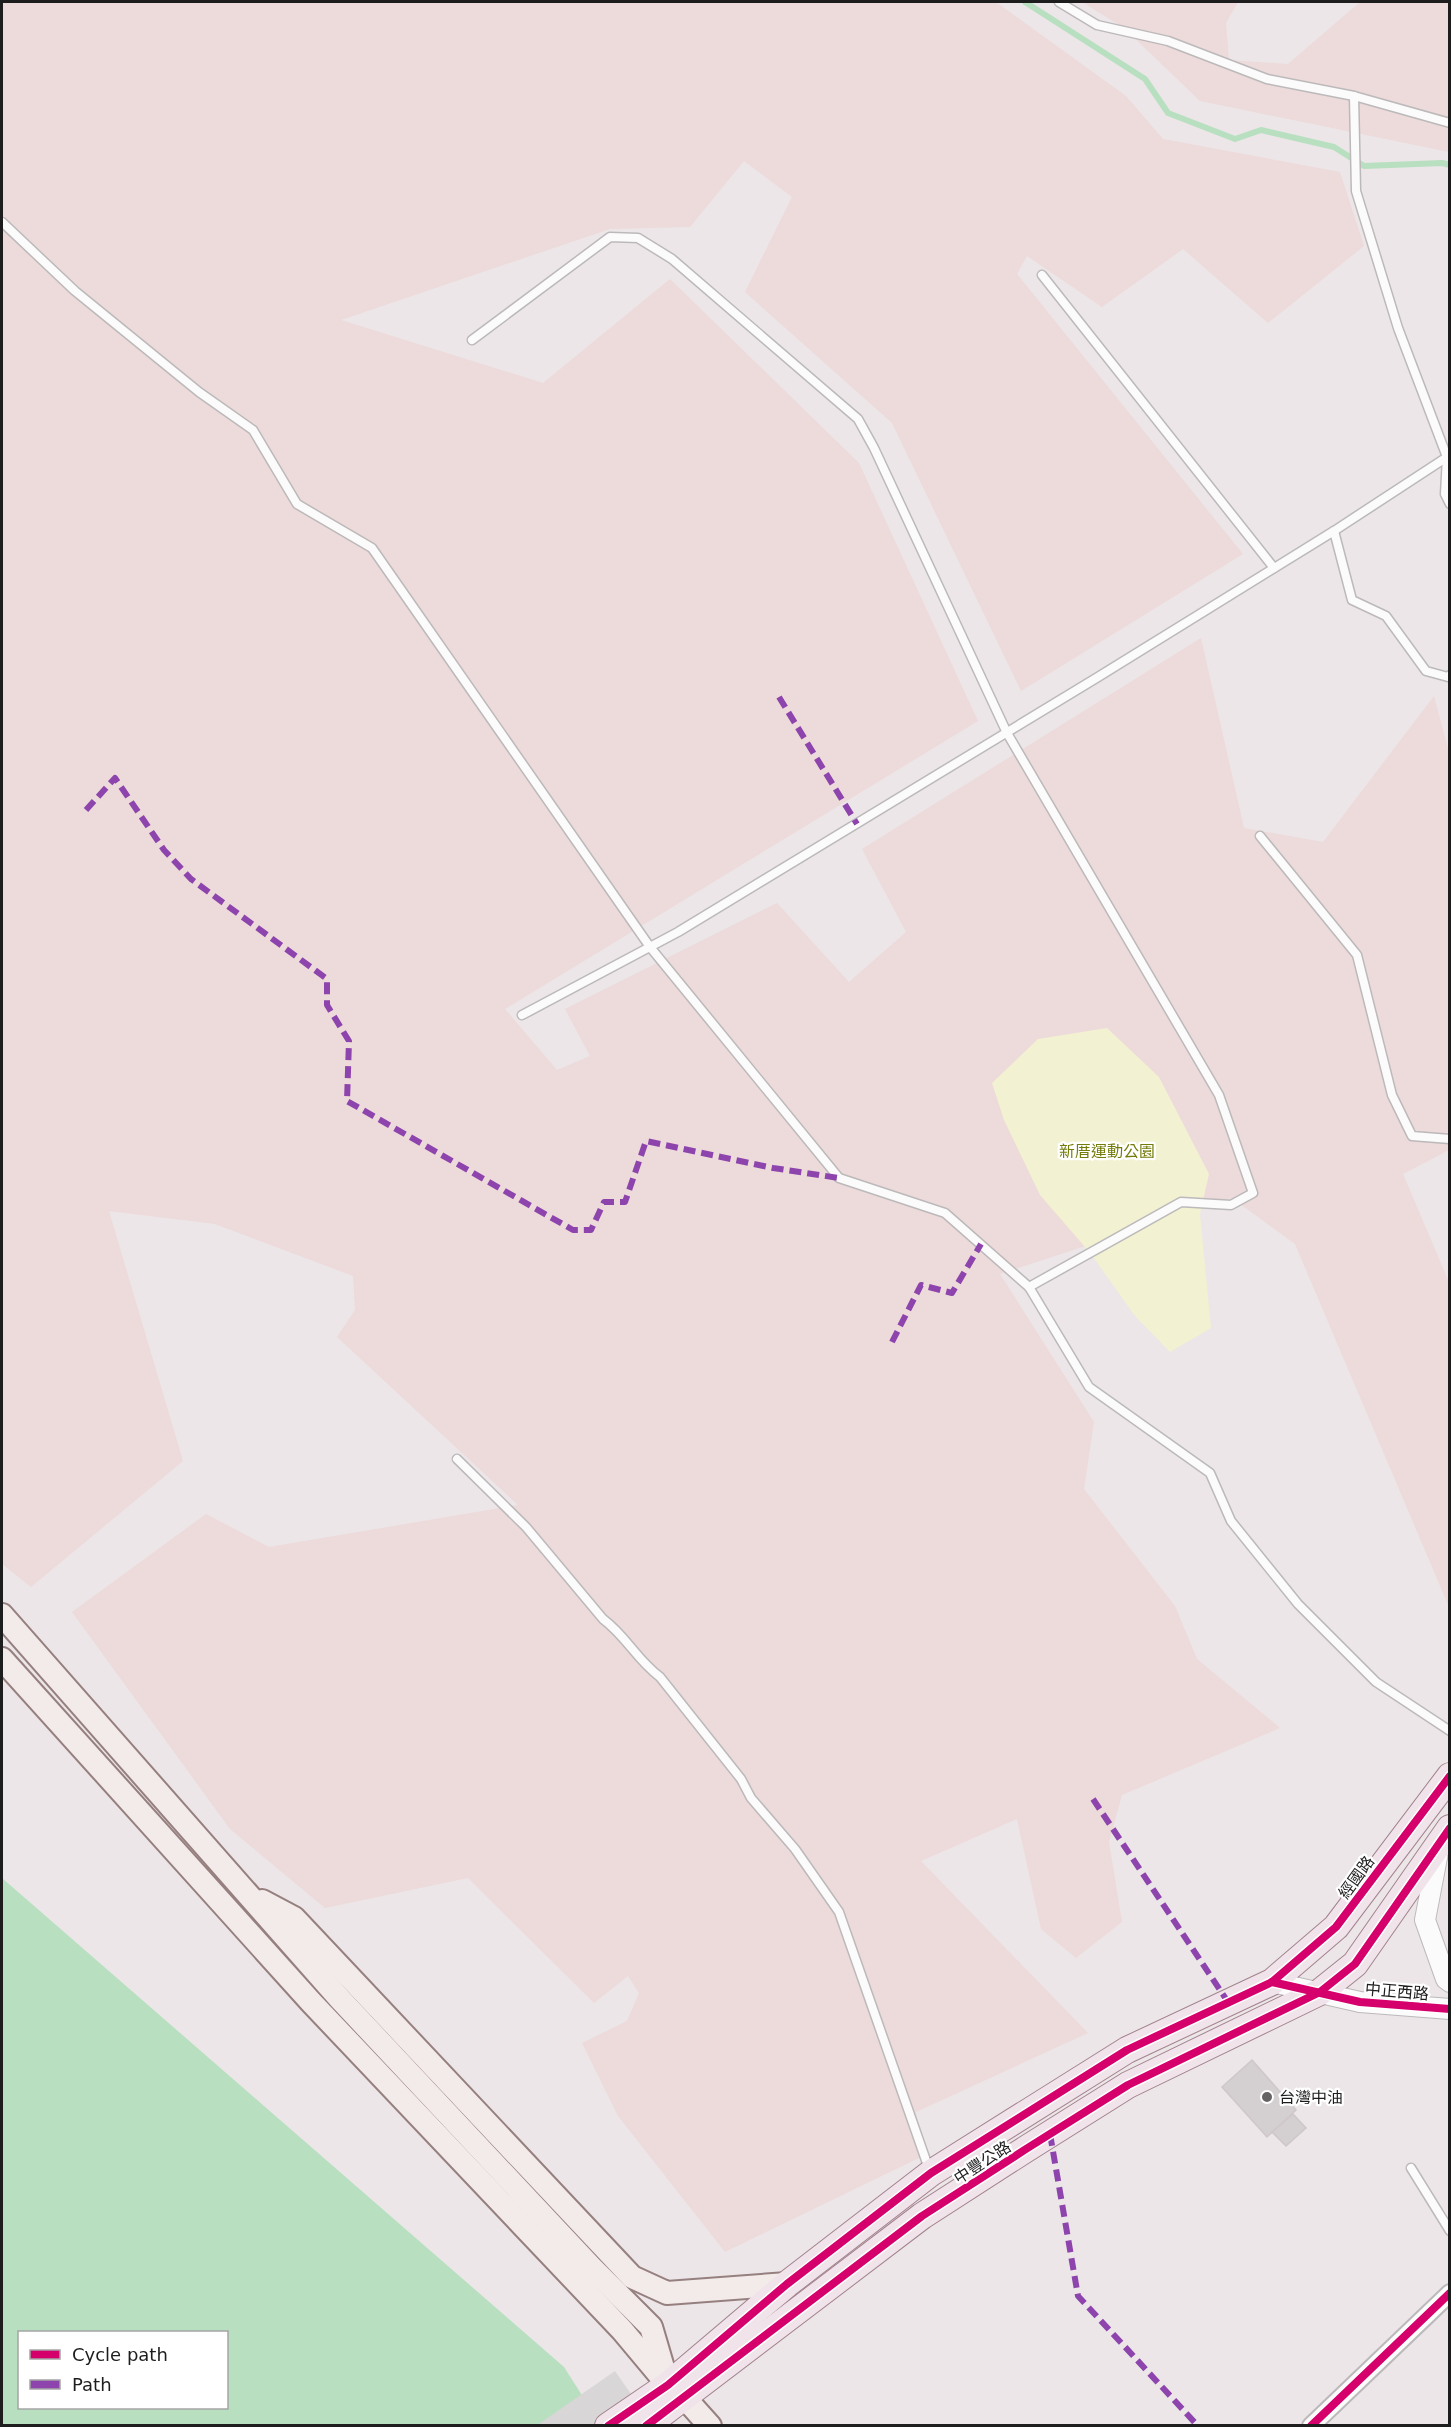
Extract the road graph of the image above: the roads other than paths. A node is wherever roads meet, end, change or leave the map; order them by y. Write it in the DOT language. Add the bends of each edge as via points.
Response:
graph roads {
  1 [pos="1059,2"];
  2 [pos="1354,96"];
  3 [pos="1449,123"];
  4 [pos="2,222"];
  5 [pos="1042,275"];
  6 [pos="472,340"];
  7 [pos="1448,456"];
  8 [pos="1449,504"];
  9 [pos="1335,531"];
  10 [pos="1274,568"];
  11 [pos="1449,675"];
  12 [pos="1007,733"];
  13 [pos="1260,836"];
  14 [pos="650,947"];
  15 [pos="522,1015"];
  16 [pos="1449,1139"];
  17 [pos="1029,1287"];
  18 [pos="457,1459"];
  19 [pos="2,1615"];
  20 [pos="2,1659"];
  21 [pos="1449,1731"];
  22 [pos="1449,1776"];
  23 [pos="1445,1834"];
  24 [pos="250,1896"];
  25 [pos="235,1917"];
  26 [pos="1272,1982"];
  27 [pos="1449,1982"];
  28 [pos="1320,1992"];
  29 [pos="1449,2009"];
  30 [pos="1106,2063"];
  31 [pos="1120,2090"];
  32 [pos="1411,2168"];
  33 [pos="931,2173"];
  34 [pos="1449,2231"];
  35 [pos="787,2284"];
  36 [pos="1449,2293"];
  37 [pos="676,2391"];
  38 [pos="608,2426"];
  39 [pos="646,2426"];
  40 [pos="710,2426"];
  41 [pos="1311,2426"];
  1 -- 2 [label="lane" via="1097,25 1168,41 1267,79"];
  2 -- 3 [label="lane"];
  2 -- 7 [label="lane" via="1356,191 1398,328"];
  4 -- 14 [label="lane" via="75,291 199,392 253,429 297,504 372,548"];
  5 -- 10 [label="lane"];
  6 -- 12 [label="lane" via="610,237 638,238 672,259 858,419"];
  7 -- 8 [label="lane" via="1445,494"];
  7 -- 9 [label="lane"];
  9 -- 10 [label="lane"];
  9 -- 11 [label="lane" via="1352,600 1386,616 1426,671"];
  10 -- 12 [label="lane"];
  12 -- 14 [label="lane"];
  12 -- 17 [label="lane" via="1218,1095 1253,1193 1230,1205 1181,1202"];
  13 -- 16 [label="lane" via="1357,955 1392,1095 1412,1136"];
  14 -- 15 [label="lane"];
  14 -- 17 [label="lane" via="839,1178 945,1213"];
  17 -- 21 [label="lane" via="1089,1387 1210,1473 1231,1521 1298,1604 1376,1682"];
  18 -- 33 [label="lane" via="526,1527 603,1619 619,1630 646,1666 660,1677 741,1779 751,1798 795,1849 839,1912"];
  19 -- 24 [label="main road"];
  20 -- 25 [label="main road"];
  22 -- 26 [label="main road, 經國路" via="1336,1927"];
  23 -- 27 [label="street" via="1425,1920"];
  23 -- 28 [label="main road" via="1355,1964"];
  24 -- 25 [label="main road"];
  24 -- 35 [label="main road" via="294,1918 632,2277 667,2293"];
  24 -- 37 [label="main road" via="340,1999 651,2327"];
  25 -- 37 [label="main road"];
  26 -- 28 [label="street, 中正西路"];
  26 -- 30 [label="main road, 中豐公路"];
  28 -- 29 [label="street, 中正西路" via="1360,2002"];
  28 -- 31 [label="main road, 中豐公路"];
  30 -- 31 [label="main road"];
  30 -- 33 [label="main road, 中豐公路"];
  31 -- 37 [label="main road, 中豐公路" via="922,2216"];
  32 -- 34 [label="lane"];
  33 -- 35 [label="main road, 中豐公路"];
  35 -- 37 [label="main road, 中豐公路"];
  36 -- 41 [label="street"];
  37 -- 38 [label="main road"];
  37 -- 39 [label="main road"];
  37 -- 40 [label="main road"];
}
